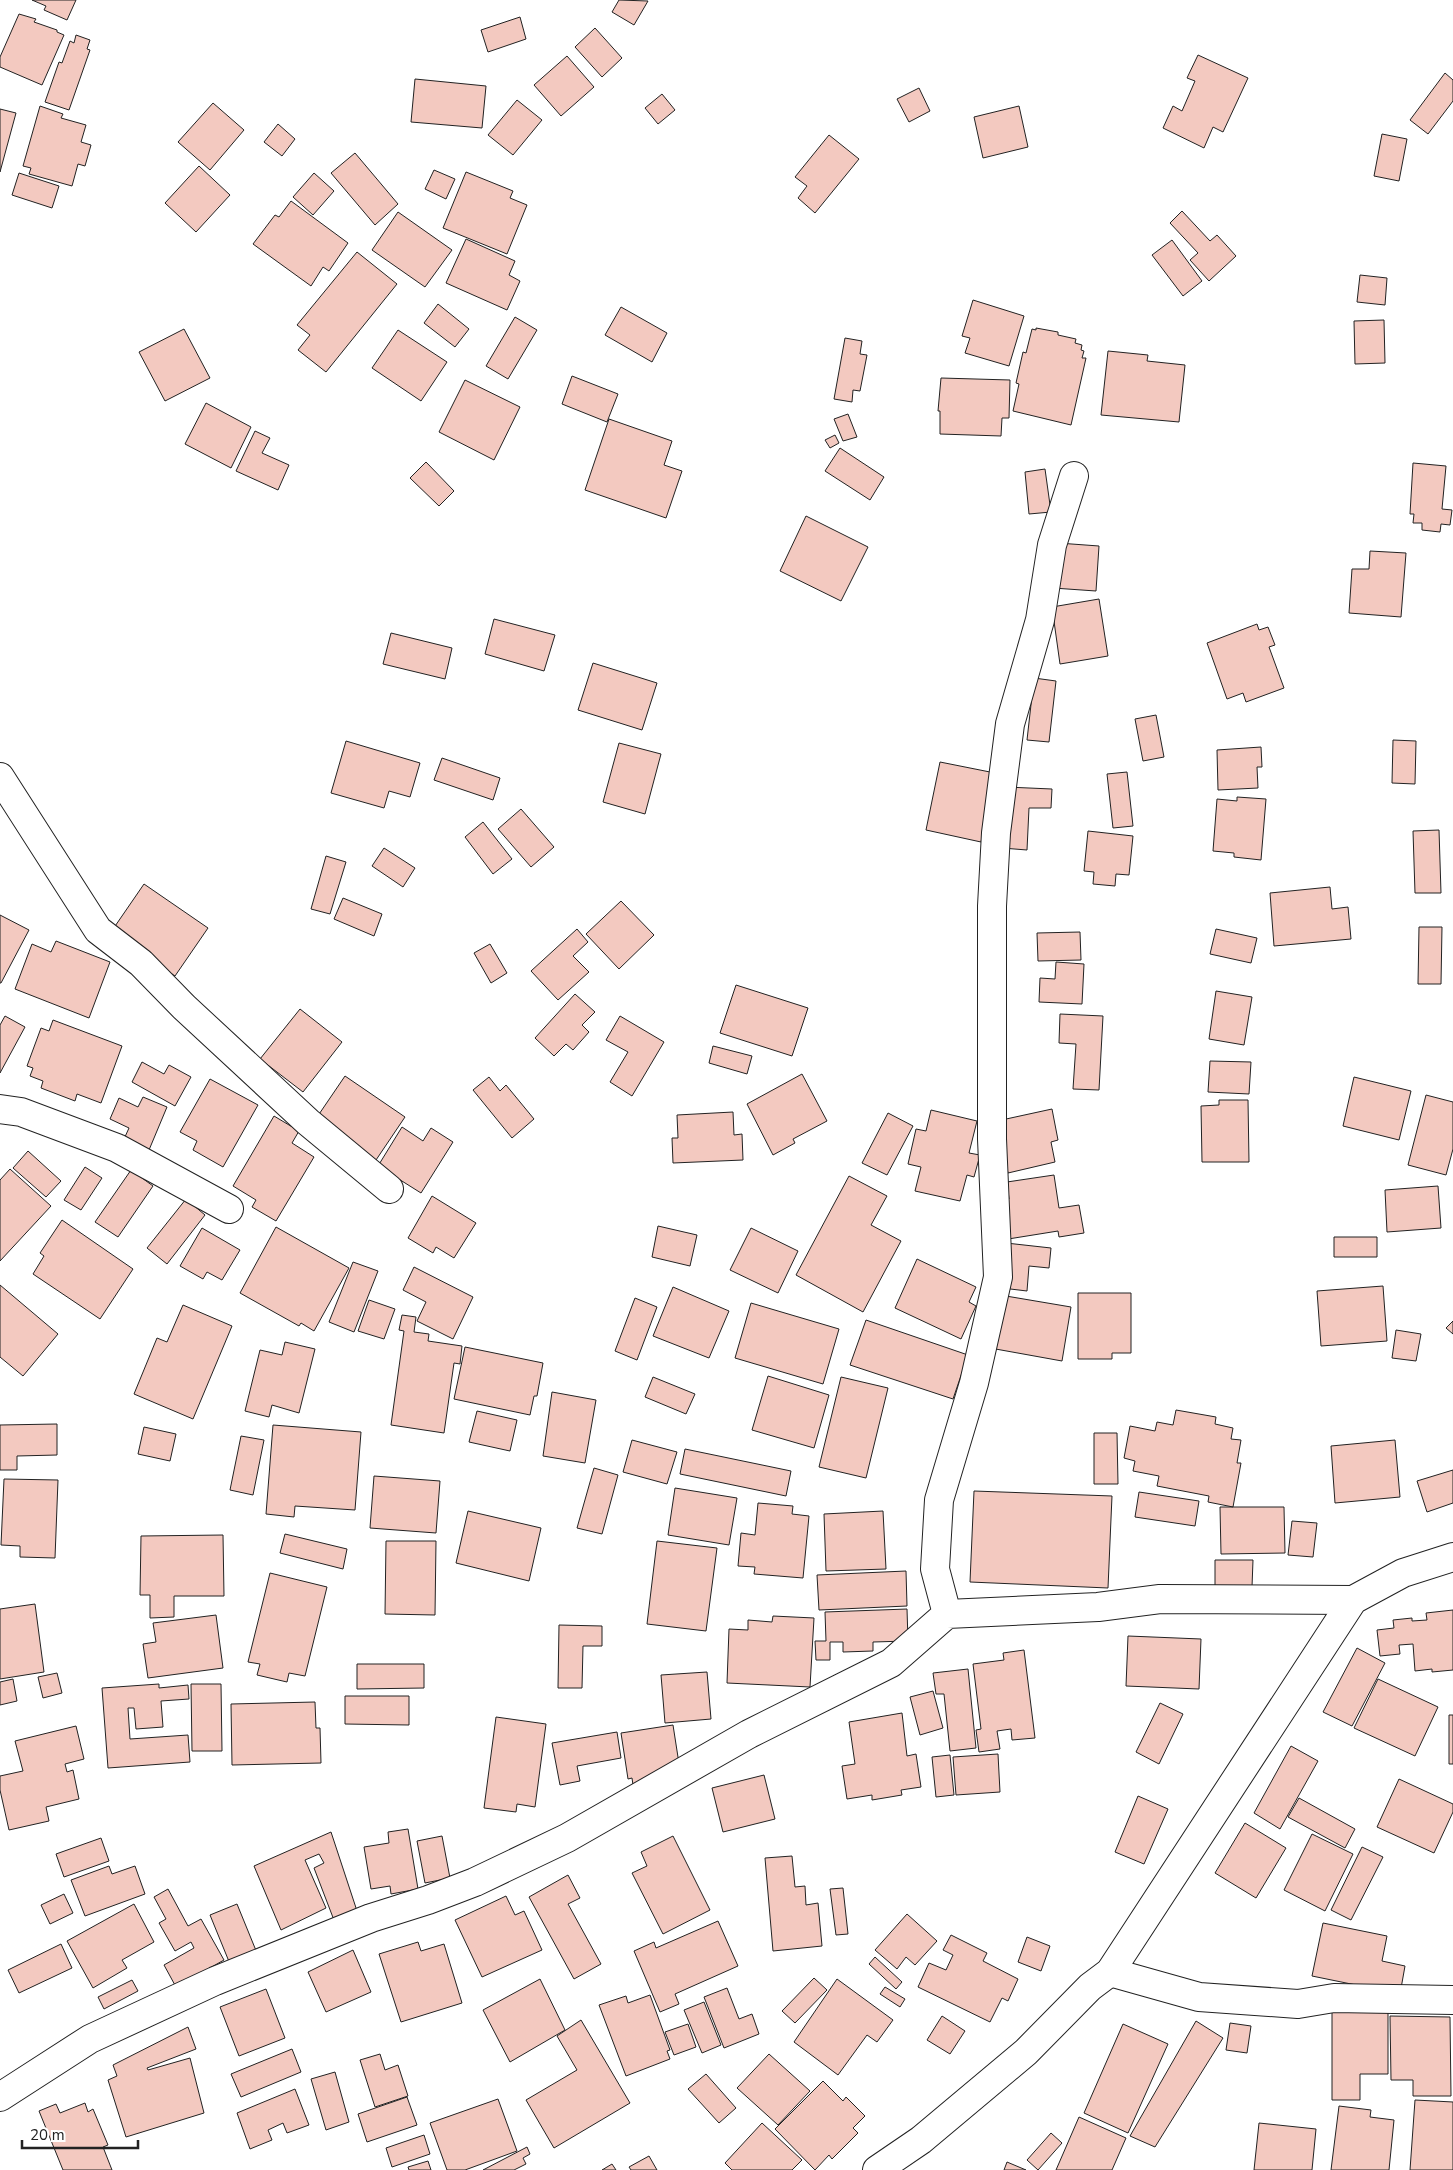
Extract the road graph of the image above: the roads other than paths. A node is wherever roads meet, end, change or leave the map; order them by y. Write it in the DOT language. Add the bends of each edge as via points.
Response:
graph roads {
  1 [pos="1074,476"];
  2 [pos="0,777"];
  3 [pos="0,1109"];
  4 [pos="389,1189"];
  5 [pos="229,1209"];
  6 [pos="1453,1557"];
  7 [pos="1353,1600"];
  8 [pos="947,1614"];
  9 [pos="1110,1972"];
  10 [pos="1453,2000"];
  11 [pos="0,2097"];
  12 [pos="877,2170"];
  1 -- 8 [label="street" via="1052,545 1040,620 1010,724 996,833 992,906 992,1139 998,1277 974,1383 939,1500 935,1569"];
  2 -- 4 [label="street" via="98,930 141,963 308,1122"];
  3 -- 5 [label="street" via="21,1112 117,1148"];
  6 -- 7 [label="street" via="1403,1573"];
  7 -- 8 [label="street" via="1160,1599 1098,1607"];
  7 -- 9 [label="street"];
  8 -- 11 [label="street" via="891,1662 749,1734 567,1838 475,1882 371,1918 215,1981 90,2039"];
  9 -- 10 [label="street" via="1200,1997 1298,2004 1334,1998"];
  9 -- 12 [label="street" via="1090,1987 1018,2058 921,2140"];
}
